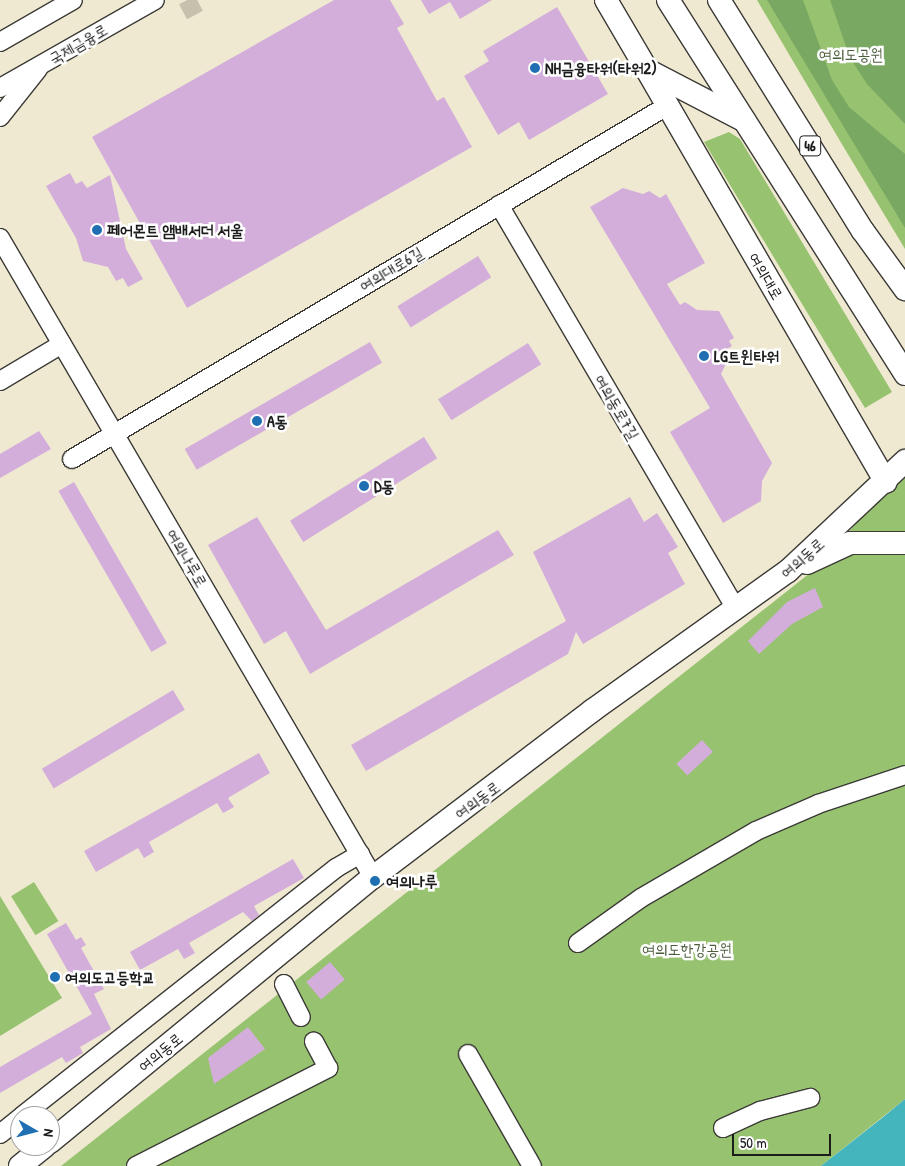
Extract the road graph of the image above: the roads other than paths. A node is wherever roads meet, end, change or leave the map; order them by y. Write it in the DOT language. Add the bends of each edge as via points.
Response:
graph roads {
  1 [pos="73,0"];
  2 [pos="155,0"];
  3 [pos="606,0"];
  4 [pos="668,0"];
  5 [pos="719,0"];
  6 [pos="0,42"];
  7 [pos="42,65"];
  8 [pos="647,70"];
  9 [pos="0,88"];
  10 [pos="668,106"];
  11 [pos="0,117"];
  12 [pos="747,121"];
  13 [pos="499,205"];
  14 [pos="0,238"];
  15 [pos="905,289"];
  16 [pos="62,344"];
  17 [pos="905,374"];
  18 [pos="0,381"];
  19 [pos="114,433"];
  20 [pos="72,459"];
  21 [pos="905,461"];
  22 [pos="886,482"];
  23 [pos="905,543"];
  24 [pos="788,572"];
  25 [pos="736,608"];
  26 [pos="905,775"];
  27 [pos="360,854"];
  28 [pos="373,877"];
  29 [pos="578,943"];
  30 [pos="284,984"];
  31 [pos="301,1017"];
  32 [pos="314,1042"];
  33 [pos="468,1054"];
  34 [pos="810,1098"];
  35 [pos="35,1106"];
  36 [pos="10,1126"];
  37 [pos="723,1128"];
  38 [pos="0,1134"];
  39 [pos="60,1134"];
  40 [pos="32,1156"];
  41 [pos="20,1166"];
  42 [pos="136,1166"];
  43 [pos="532,1166"];
  1 -- 6 [label="street"];
  2 -- 7 [label="street, 국제금융로"];
  3 -- 8 [label="main road, 여의대로"];
  4 -- 12 [label="main road"];
  5 -- 15 [label="main road, 46" via="863,231"];
  7 -- 9 [label="street, 국제금융로"];
  7 -- 11 [label="street"];
  8 -- 10 [label="main road, 여의대로"];
  8 -- 12 [label="main road"];
  10 -- 13 [label="street, 여의대로6길"];
  10 -- 22 [label="main road, 여의대로"];
  12 -- 17 [label="main road, 46"];
  13 -- 19 [label="street, 여의대로6길"];
  13 -- 25 [label="street, 여의동로7길"];
  14 -- 16 [label="street, 여의나루로"];
  16 -- 18 [label="street"];
  16 -- 19 [label="street, 여의나루로"];
  19 -- 20 [label="street, 여의대로6길"];
  19 -- 27 [label="street, 여의나루로"];
  21 -- 22 [label="main road, 여의동로"];
  22 -- 24 [label="main road, 여의동로"];
  23 -- 24 [label="main road" via="850,543"];
  24 -- 25 [label="main road, 여의동로"];
  25 -- 28 [label="main road, 여의동로"];
  26 -- 29 [label="street" via="818,804 756,831 641,898"];
  27 -- 28 [label="street, 여의나루로"];
  27 -- 35 [label="street" via="336,868"];
  28 -- 39 [label="main road, 여의동로"];
  30 -- 31 [label="street"];
  32 -- 42 [label="street" via="328,1068"];
  33 -- 43 [label="street"];
  34 -- 37 [label="street" via="760,1112"];
  36 -- 38 [label="street"];
  40 -- 41 [label="main road"];
}
